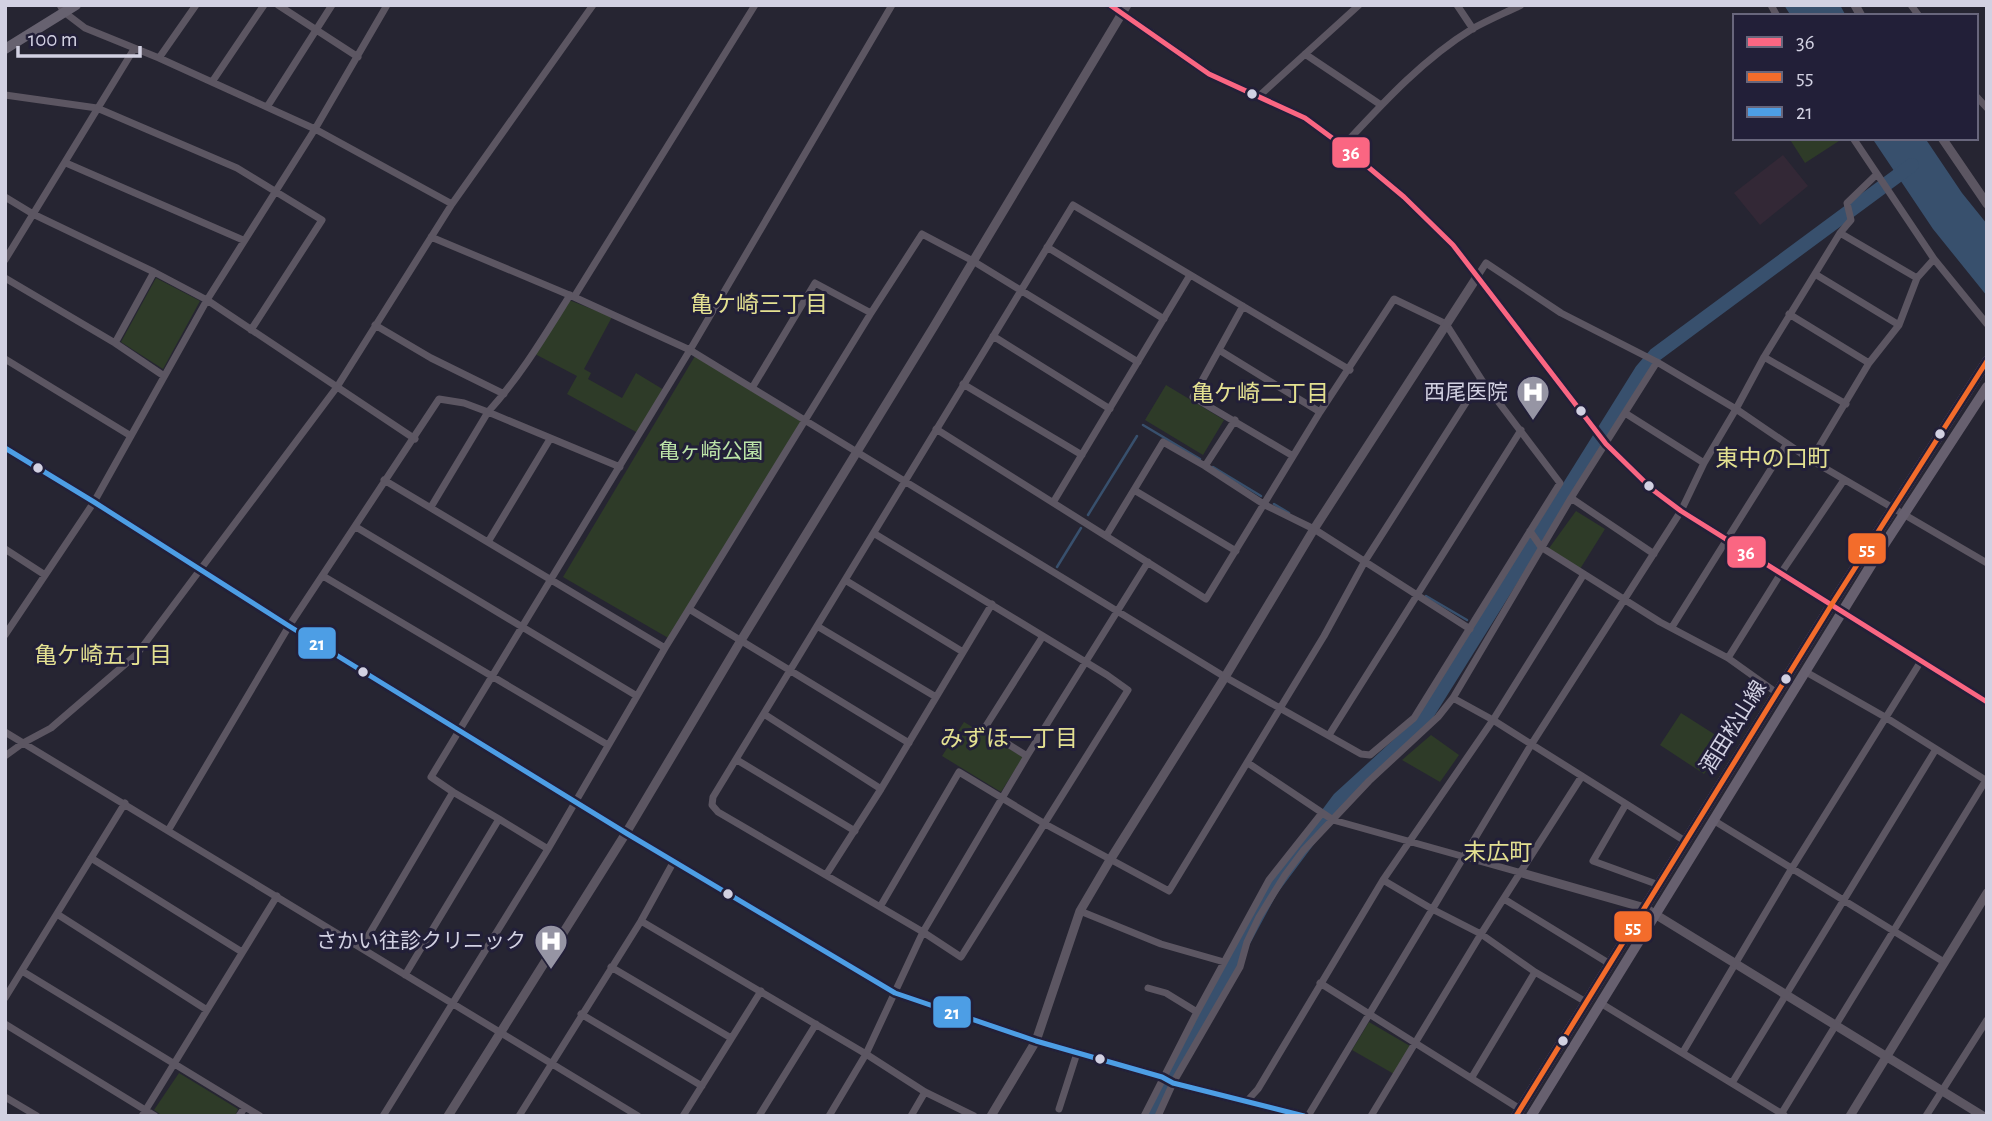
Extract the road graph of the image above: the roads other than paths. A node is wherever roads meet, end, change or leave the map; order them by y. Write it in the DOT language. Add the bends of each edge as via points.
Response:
graph roads {
  1 [pos="76,5"];
  2 [pos="196,5"];
  3 [pos="264,5"];
  4 [pos="278,5"];
  5 [pos="332,5"];
  6 [pos="387,5"];
  7 [pos="593,5"];
  8 [pos="755,5"];
  9 [pos="892,5"];
  10 [pos="1110,5"];
  11 [pos="1359,5"];
  12 [pos="1457,5"];
  13 [pos="1521,5"];
  14 [pos="62,9"];
  15 [pos="1125,9"];
  16 [pos="1473,29"];
  17 [pos="316,31"];
  18 [pos="5,49"];
  19 [pos="135,50"];
  20 [pos="1305,54"];
  21 [pos="358,57"];
  22 [pos="159,58"];
  23 [pos="212,82"];
  24 [pos="5,95"];
  25 [pos="1258,97"];
  26 [pos="1381,105"];
  27 [pos="267,107"];
  28 [pos="97,108"];
  29 [pos="315,129"];
  30 [pos="1854,140"];
  31 [pos="1943,140"];
  32 [pos="1343,146"];
  33 [pos="65,163"];
  34 [pos="1876,175"];
  35 [pos="276,190"];
  36 [pos="5,197"];
  37 [pos="453,204"];
  38 [pos="1987,204"];
  39 [pos="33,214"];
  40 [pos="1840,233"];
  41 [pos="431,237"];
  42 [pos="243,240"];
  43 [pos="1047,247"];
  44 [pos="1934,259"];
  45 [pos="5,260"];
  46 [pos="973,261"];
  47 [pos="154,272"];
  48 [pos="1815,274"];
  49 [pos="1190,275"];
  50 [pos="1477,277"];
  51 [pos="5,278"];
  52 [pos="1917,278"];
  53 [pos="1021,290"];
  54 [pos="572,296"];
  55 [pos="207,300"];
  56 [pos="1243,306"];
  57 [pos="871,313"];
  58 [pos="1790,314"];
  59 [pos="1164,319"];
  60 [pos="1446,324"];
  61 [pos="1987,324"];
  62 [pos="375,325"];
  63 [pos="1899,325"];
  64 [pos="251,330"];
  65 [pos="993,336"];
  66 [pos="115,343"];
  67 [pos="690,350"];
  68 [pos="1219,350"];
  69 [pos="1764,357"];
  70 [pos="5,359"];
  71 [pos="1987,361"];
  72 [pos="1138,362"];
  73 [pos="1657,362"];
  74 [pos="1869,363"];
  75 [pos="1350,370"];
  76 [pos="164,376"];
  77 [pos="1481,379"];
  78 [pos="964,384"];
  79 [pos="337,387"];
  80 [pos="1987,387"];
  81 [pos="752,388"];
  82 [pos="504,394"];
  83 [pos="1846,404"];
  84 [pos="1110,409"];
  85 [pos="1736,409"];
  86 [pos="488,412"];
  87 [pos="1320,412"];
  88 [pos="1625,413"];
  89 [pos="1235,420"];
  90 [pos="806,421"];
  91 [pos="936,429"];
  92 [pos="1521,430"];
  93 [pos="131,436"];
  94 [pos="415,439"];
  95 [pos="550,439"];
  96 [pos="1606,444"];
  97 [pos="1786,445"];
  98 [pos="5,448"];
  99 [pos="857,452"];
  100 [pos="1082,455"];
  101 [pos="1293,456"];
  102 [pos="1811,460"];
  103 [pos="1704,463"];
  104 [pos="1205,466"];
  105 [pos="620,467"];
  106 [pos="384,480"];
  107 [pos="1844,480"];
  108 [pos="904,481"];
  109 [pos="1134,490"];
  110 [pos="1571,498"];
  111 [pos="1054,501"];
  112 [pos="94,502"];
  113 [pos="1265,505"];
  114 [pos="431,507"];
  115 [pos="1891,508"];
  116 [pos="1681,511"];
  117 [pos="1903,515"];
  118 [pos="356,527"];
  119 [pos="1314,529"];
  120 [pos="1530,531"];
  121 [pos="875,534"];
  122 [pos="1106,536"];
  123 [pos="1726,539"];
  124 [pos="488,542"];
  125 [pos="1541,547"];
  126 [pos="5,549"];
  127 [pos="1236,551"];
  128 [pos="1654,554"];
  129 [pos="1986,560"];
  130 [pos="1365,561"];
  131 [pos="1148,562"];
  132 [pos="200,570"];
  133 [pos="1781,573"];
  134 [pos="1584,574"];
  135 [pos="45,575"];
  136 [pos="323,576"];
  137 [pos="552,580"];
  138 [pos="845,580"];
  139 [pos="1417,596"];
  140 [pos="1624,600"];
  141 [pos="992,604"];
  142 [pos="1832,604"];
  143 [pos="689,609"];
  144 [pos="1119,610"];
  145 [pos="1843,612"];
  146 [pos="289,626"];
  147 [pos="817,626"];
  148 [pos="1672,627"];
  149 [pos="523,628"];
  150 [pos="1470,629"];
  151 [pos="5,635"];
  152 [pos="1043,636"];
  153 [pos="740,642"];
  154 [pos="665,648"];
  155 [pos="963,652"];
  156 [pos="1728,658"];
  157 [pos="1921,661"];
  158 [pos="1086,663"];
  159 [pos="791,672"];
  160 [pos="1806,672"];
  161 [pos="492,677"];
  162 [pos="1225,677"];
  163 [pos="1777,693"];
  164 [pos="637,696"];
  165 [pos="936,697"];
  166 [pos="1453,698"];
  167 [pos="1987,702"];
  168 [pos="1280,708"];
  169 [pos="764,714"];
  170 [pos="1885,717"];
  171 [pos="1493,720"];
  172 [pos="459,731"];
  173 [pos="5,732"];
  174 [pos="1329,735"];
  175 [pos="23,743"];
  176 [pos="909,743"];
  177 [pos="1531,745"];
  178 [pos="608,746"];
  179 [pos="1936,749"];
  180 [pos="5,756"];
  181 [pos="1027,756"];
  182 [pos="737,760"];
  183 [pos="1248,763"];
  184 [pos="1583,776"];
  185 [pos="1986,780"];
  186 [pos="881,789"];
  187 [pos="453,792"];
  188 [pos="1002,798"];
  189 [pos="576,802"];
  190 [pos="125,803"];
  191 [pos="1626,804"];
  192 [pos="1322,813"];
  193 [pos="499,819"];
  194 [pos="1333,820"];
  195 [pos="1713,820"];
  196 [pos="1045,824"];
  197 [pos="169,830"];
  198 [pos="855,831"];
  199 [pos="626,833"];
  200 [pos="1412,840"];
  201 [pos="1685,841"];
  202 [pos="548,849"];
  203 [pos="1465,856"];
  204 [pos="91,858"];
  205 [pos="1110,860"];
  206 [pos="674,861"];
  207 [pos="1792,868"];
  208 [pos="1522,873"];
  209 [pos="826,875"];
  210 [pos="1382,880"];
  211 [pos="1659,885"];
  212 [pos="1987,893"];
  213 [pos="276,896"];
  214 [pos="1504,899"];
  215 [pos="1843,901"];
  216 [pos="880,907"];
  217 [pos="1645,908"];
  218 [pos="1432,909"];
  219 [pos="1982,909"];
  220 [pos="1080,911"];
  221 [pos="57,914"];
  222 [pos="1657,914"];
  223 [pos="640,920"];
  224 [pos="923,932"];
  225 [pos="1894,932"];
  226 [pos="1481,934"];
  227 [pos="361,948"];
  228 [pos="242,952"];
  229 [pos="1224,962"];
  230 [pos="1944,962"];
  231 [pos="1610,964"];
  232 [pos="1735,964"];
  233 [pos="611,967"];
  234 [pos="22,971"];
  235 [pos="1535,972"];
  236 [pos="405,975"];
  237 [pos="1320,984"];
  238 [pos="1147,988"];
  239 [pos="761,991"];
  240 [pos="895,993"];
  241 [pos="1785,995"];
  242 [pos="5,999"];
  243 [pos="1586,1002"];
  244 [pos="452,1004"];
  245 [pos="1602,1004"];
  246 [pos="207,1010"];
  247 [pos="1197,1012"];
  248 [pos="1369,1012"];
  249 [pos="581,1014"];
  250 [pos="1987,1020"];
  251 [pos="5,1024"];
  252 [pos="816,1024"];
  253 [pos="1834,1026"];
  254 [pos="499,1033"];
  255 [pos="731,1038"];
  256 [pos="1036,1041"];
  257 [pos="1416,1042"];
  258 [pos="1683,1052"];
  259 [pos="1077,1053"];
  260 [pos="866,1054"];
  261 [pos="1887,1056"];
  262 [pos="174,1063"];
  263 [pos="551,1063"];
  264 [pos="1162,1077"];
  265 [pos="1472,1077"];
  266 [pos="1173,1083"];
  267 [pos="1732,1083"];
  268 [pos="702,1086"];
  269 [pos="1941,1091"];
  270 [pos="925,1092"];
  271 [pos="5,1097"];
  272 [pos="1246,1101"];
  273 [pos="245,1107"];
  274 [pos="1059,1110"];
  275 [pos="1266,1111"];
  276 [pos="1518,1112"];
  277 [pos="144,1113"];
  278 [pos="1782,1115"];
  279 [pos="37,1116"];
  280 [pos="155,1116"];
  281 [pos="239,1116"];
  282 [pos="260,1116"];
  283 [pos="383,1116"];
  284 [pos="448,1116"];
  285 [pos="519,1116"];
  286 [pos="638,1116"];
  287 [pos="683,1116"];
  288 [pos="759,1116"];
  289 [pos="829,1116"];
  290 [pos="911,1116"];
  291 [pos="974,1116"];
  292 [pos="991,1116"];
  293 [pos="1144,1116"];
  294 [pos="1158,1116"];
  295 [pos="1306,1116"];
  296 [pos="1371,1116"];
  297 [pos="1532,1116"];
  298 [pos="1850,1116"];
  299 [pos="1926,1116"];
  300 [pos="1983,1116"];
  1 -- 14 [label="main road"];
  2 -- 22 [label="street"];
  3 -- 23 [label="street"];
  4 -- 17 [label="street"];
  5 -- 17 [label="street"];
  6 -- 21 [label="street"];
  7 -- 37 [label="street"];
  8 -- 54 [label="street"];
  9 -- 67 [label="street"];
  10 -- 15 [label="street"];
  11 -- 20 [label="street"];
  12 -- 16 [label="street"];
  13 -- 16 [label="street"];
  14 -- 18 [label="main road"];
  14 -- 19 [label="street" via="85,28"];
  15 -- 25 [label="street" via="1209,74"];
  15 -- 46 [label="street"];
  16 -- 26 [label="street"];
  17 -- 21 [label="street"];
  17 -- 27 [label="street"];
  19 -- 22 [label="street"];
  19 -- 28 [label="street"];
  20 -- 25 [label="street"];
  20 -- 26 [label="street"];
  21 -- 29 [label="street"];
  22 -- 23 [label="street"];
  23 -- 27 [label="street"];
  24 -- 28 [label="street"];
  25 -- 32 [label="street" via="1305,118"];
  26 -- 32 [label="street"];
  27 -- 29 [label="street"];
  28 -- 33 [label="street"];
  28 -- 35 [label="street" via="237,168"];
  29 -- 35 [label="street"];
  29 -- 37 [label="street"];
  30 -- 34 [label="street"];
  31 -- 38 [label="street"];
  32 -- 50 [label="street" via="1404,197"];
  33 -- 39 [label="street"];
  33 -- 42 [label="street"];
  34 -- 40 [label="street" via="1847,203 1850,220"];
  34 -- 44 [label="street"];
  35 -- 42 [label="street"];
  35 -- 64 [label="street" via="322,220"];
  36 -- 39 [label="street"];
  37 -- 41 [label="street"];
  39 -- 45 [label="street"];
  39 -- 47 [label="street"];
  40 -- 48 [label="street"];
  40 -- 52 [label="street"];
  41 -- 54 [label="street"];
  41 -- 62 [label="street"];
  42 -- 55 [label="street"];
  43 -- 49 [label="street" via="1073,205"];
  43 -- 53 [label="street"];
  43 -- 59 [label="street"];
  44 -- 52 [label="street"];
  44 -- 61 [label="street"];
  46 -- 53 [label="street"];
  46 -- 57 [label="street" via="922,234"];
  46 -- 99 [label="street"];
  47 -- 55 [label="street"];
  47 -- 66 [label="street"];
  48 -- 58 [label="street"];
  48 -- 63 [label="street"];
  49 -- 56 [label="street"];
  49 -- 59 [label="street"];
  50 -- 60 [label="street"];
  50 -- 73 [label="street" via="1486,263 1561,313"];
  50 -- 96 [label="street"];
  51 -- 66 [label="street"];
  52 -- 63 [label="street"];
  53 -- 65 [label="street"];
  53 -- 72 [label="street"];
  54 -- 67 [label="street"];
  54 -- 82 [label="street"];
  55 -- 64 [label="street"];
  55 -- 76 [label="street"];
  56 -- 68 [label="street"];
  56 -- 75 [label="street"];
  57 -- 81 [label="street" via="815,283"];
  57 -- 90 [label="street"];
  58 -- 69 [label="street"];
  58 -- 74 [label="street"];
  59 -- 72 [label="street"];
  60 -- 75 [label="street" via="1394,299"];
  60 -- 77 [label="street"];
  60 -- 119 [label="street"];
  62 -- 79 [label="street"];
  62 -- 82 [label="street"];
  63 -- 74 [label="street"];
  64 -- 79 [label="street"];
  65 -- 78 [label="street"];
  65 -- 84 [label="street"];
  66 -- 76 [label="street"];
  67 -- 81 [label="street"];
  67 -- 105 [label="street"];
  68 -- 87 [label="street"];
  68 -- 89 [label="street" via="1194,397"];
  69 -- 83 [label="street"];
  69 -- 85 [label="street"];
  70 -- 93 [label="street"];
  71 -- 115 [label="main road, 酒田松山線"];
  72 -- 84 [label="street"];
  73 -- 85 [label="street"];
  73 -- 88 [label="street"];
  74 -- 83 [label="street"];
  75 -- 87 [label="street"];
  76 -- 93 [label="street"];
  77 -- 92 [label="street"];
  77 -- 130 [label="street"];
  78 -- 91 [label="street"];
  78 -- 100 [label="street"];
  79 -- 94 [label="street"];
  79 -- 132 [label="street"];
  80 -- 117 [label="main road, 酒田松山線"];
  81 -- 90 [label="street"];
  82 -- 86 [label="street"];
  83 -- 102 [label="street"];
  84 -- 100 [label="street"];
  85 -- 97 [label="street"];
  85 -- 103 [label="street"];
  86 -- 94 [label="street" via="439,399"];
  86 -- 95 [label="street"];
  86 -- 114 [label="street"];
  87 -- 101 [label="street"];
  88 -- 96 [label="street"];
  88 -- 103 [label="street"];
  89 -- 101 [label="street"];
  89 -- 104 [label="street"];
  90 -- 99 [label="street"];
  90 -- 143 [label="street"];
  91 -- 108 [label="street"];
  91 -- 111 [label="street"];
  92 -- 120 [label="street" via="1560,483"];
  92 -- 139 [label="street"];
  93 -- 112 [label="street"];
  94 -- 106 [label="street"];
  95 -- 105 [label="street"];
  95 -- 124 [label="street"];
  96 -- 110 [label="street"];
  96 -- 116 [label="street"];
  97 -- 102 [label="street"];
  97 -- 123 [label="street"];
  98 -- 112 [label="street"];
  99 -- 108 [label="street"];
  99 -- 153 [label="street"];
  100 -- 111 [label="street"];
  101 -- 113 [label="street"];
  102 -- 107 [label="street"];
  103 -- 116 [label="street"];
  104 -- 109 [label="street" via="1163,442"];
  104 -- 113 [label="street"];
  105 -- 137 [label="street"];
  106 -- 114 [label="street"];
  106 -- 118 [label="street"];
  107 -- 115 [label="street"];
  107 -- 133 [label="street"];
  108 -- 121 [label="street"];
  108 -- 144 [label="street"];
  109 -- 122 [label="street"];
  109 -- 127 [label="street"];
  110 -- 125 [label="street"];
  110 -- 128 [label="street"];
  111 -- 122 [label="street"];
  112 -- 132 [label="street"];
  112 -- 135 [label="street"];
  113 -- 119 [label="street"];
  113 -- 127 [label="street"];
  114 -- 124 [label="street"];
  115 -- 117 [label="street"];
  115 -- 142 [label="main road, 酒田松山線"];
  116 -- 123 [label="street"];
  116 -- 128 [label="street"];
  117 -- 129 [label="street"];
  117 -- 145 [label="main road, 酒田松山線"];
  118 -- 136 [label="street"];
  118 -- 149 [label="street"];
  119 -- 130 [label="street"];
  119 -- 162 [label="street"];
  120 -- 125 [label="street"];
  120 -- 150 [label="street"];
  121 -- 138 [label="street"];
  121 -- 141 [label="street"];
  122 -- 131 [label="street"];
  123 -- 133 [label="street"];
  123 -- 148 [label="street"];
  124 -- 137 [label="street"];
  125 -- 134 [label="street"];
  125 -- 166 [label="street"];
  126 -- 135 [label="street"];
  127 -- 131 [label="street" via="1206,599"];
  128 -- 140 [label="street"];
  130 -- 139 [label="street"];
  130 -- 168 [label="street"];
  131 -- 144 [label="street"];
  132 -- 146 [label="street"];
  132 -- 175 [label="street" via="137,654 51,728"];
  133 -- 142 [label="street"];
  133 -- 156 [label="street"];
  134 -- 140 [label="street"];
  134 -- 171 [label="street"];
  135 -- 151 [label="street"];
  136 -- 146 [label="street"];
  136 -- 161 [label="street"];
  137 -- 149 [label="street"];
  137 -- 154 [label="street"];
  138 -- 147 [label="street"];
  138 -- 155 [label="street"];
  139 -- 150 [label="street"];
  139 -- 174 [label="street"];
  140 -- 148 [label="street"];
  140 -- 177 [label="street"];
  141 -- 152 [label="street"];
  141 -- 155 [label="street"];
  142 -- 145 [label="street"];
  142 -- 163 [label="main road, 酒田松山線"];
  143 -- 153 [label="street"];
  143 -- 154 [label="street"];
  144 -- 158 [label="street"];
  144 -- 162 [label="street"];
  145 -- 157 [label="street"];
  145 -- 160 [label="main road, 酒田松山線"];
  146 -- 172 [label="street"];
  146 -- 197 [label="street"];
  147 -- 159 [label="street"];
  147 -- 165 [label="street"];
  148 -- 156 [label="street"];
  149 -- 161 [label="street"];
  149 -- 164 [label="street"];
  150 -- 174 [label="street" via="1414,718 1370,755"];
  152 -- 158 [label="street"];
  152 -- 181 [label="street" via="984,729"];
  153 -- 159 [label="street"];
  153 -- 199 [label="street"];
  154 -- 164 [label="street"];
  155 -- 165 [label="street"];
  156 -- 163 [label="street"];
  157 -- 167 [label="street"];
  157 -- 170 [label="street"];
  158 -- 181 [label="street"];
  158 -- 196 [label="street" via="1128,690"];
  159 -- 169 [label="street"];
  159 -- 176 [label="street"];
  160 -- 170 [label="street"];
  160 -- 195 [label="main road, 酒田松山線"];
  161 -- 172 [label="street"];
  161 -- 178 [label="street"];
  162 -- 168 [label="street"];
  162 -- 205 [label="street"];
  163 -- 201 [label="main road, 酒田松山線"];
  164 -- 178 [label="street"];
  165 -- 176 [label="street"];
  166 -- 171 [label="street"];
  166 -- 194 [label="street"];
  168 -- 174 [label="street"];
  168 -- 183 [label="street"];
  169 -- 182 [label="street"];
  169 -- 186 [label="street"];
  170 -- 179 [label="street"];
  170 -- 207 [label="street"];
  171 -- 177 [label="street"];
  171 -- 200 [label="street"];
  172 -- 187 [label="street" via="431,777"];
  172 -- 189 [label="street"];
  173 -- 175 [label="street"];
  175 -- 180 [label="street"];
  175 -- 190 [label="street"];
  176 -- 186 [label="street"];
  177 -- 184 [label="street"];
  177 -- 203 [label="street"];
  178 -- 189 [label="street"];
  179 -- 185 [label="street"];
  179 -- 215 [label="street"];
  181 -- 188 [label="street"];
  182 -- 198 [label="street"];
  182 -- 209 [label="street" via="712,805"];
  183 -- 192 [label="street"];
  183 -- 205 [label="street" via="1169,891"];
  184 -- 191 [label="street"];
  184 -- 208 [label="street"];
  185 -- 225 [label="street"];
  186 -- 198 [label="street"];
  187 -- 193 [label="street"];
  187 -- 227 [label="street"];
  188 -- 196 [label="street"];
  188 -- 216 [label="street" via="960,772"];
  188 -- 224 [label="street"];
  189 -- 199 [label="street"];
  189 -- 202 [label="street"];
  190 -- 197 [label="street"];
  190 -- 204 [label="street"];
  191 -- 201 [label="street"];
  191 -- 211 [label="street" via="1593,861"];
  192 -- 194 [label="street"];
  192 -- 229 [label="street" via="1269,880"];
  193 -- 202 [label="street"];
  193 -- 236 [label="street"];
  194 -- 200 [label="street"];
  194 -- 266 [label="street" via="1303,851 1259,917 1240,967"];
  195 -- 207 [label="street"];
  195 -- 222 [label="main road, 酒田松山線"];
  196 -- 205 [label="street"];
  196 -- 224 [label="street" via="961,957"];
  197 -- 213 [label="street"];
  198 -- 209 [label="street"];
  199 -- 206 [label="street"];
  199 -- 254 [label="street"];
  200 -- 203 [label="street"];
  200 -- 210 [label="street"];
  201 -- 211 [label="main road, 酒田松山線"];
  202 -- 244 [label="street"];
  203 -- 208 [label="street"];
  203 -- 218 [label="street"];
  204 -- 221 [label="street"];
  204 -- 228 [label="street"];
  205 -- 220 [label="street"];
  206 -- 223 [label="street"];
  206 -- 240 [label="street"];
  207 -- 215 [label="street"];
  207 -- 232 [label="street"];
  208 -- 214 [label="street"];
  208 -- 217 [label="street"];
  209 -- 216 [label="street"];
  210 -- 218 [label="street"];
  210 -- 237 [label="street"];
  211 -- 217 [label="main road, 酒田松山線"];
  212 -- 219 [label="street"];
  213 -- 227 [label="street"];
  213 -- 228 [label="street"];
  214 -- 226 [label="street"];
  214 -- 231 [label="street"];
  215 -- 225 [label="street"];
  215 -- 241 [label="street"];
  216 -- 224 [label="street"];
  217 -- 222 [label="street"];
  217 -- 231 [label="main road, 酒田松山線"];
  218 -- 226 [label="street"];
  218 -- 248 [label="street"];
  219 -- 230 [label="street"];
  220 -- 229 [label="street" via="1161,944"];
  220 -- 256 [label="street"];
  221 -- 234 [label="street"];
  221 -- 246 [label="street"];
  222 -- 232 [label="street"];
  222 -- 245 [label="main road, 酒田松山線"];
  223 -- 233 [label="street"];
  223 -- 239 [label="street"];
  224 -- 240 [label="street"];
  225 -- 230 [label="street"];
  225 -- 253 [label="street"];
  226 -- 235 [label="street"];
  226 -- 257 [label="street"];
  227 -- 236 [label="street"];
  228 -- 246 [label="street"];
  229 -- 247 [label="street"];
  230 -- 261 [label="street"];
  231 -- 243 [label="main road, 酒田松山線"];
  232 -- 241 [label="street"];
  232 -- 258 [label="street"];
  233 -- 249 [label="street"];
  233 -- 255 [label="street"];
  234 -- 242 [label="street"];
  234 -- 262 [label="street"];
  235 -- 243 [label="street"];
  235 -- 265 [label="street"];
  236 -- 244 [label="street"];
  237 -- 248 [label="street"];
  237 -- 272 [label="street" via="1258,1089"];
  238 -- 247 [label="street" via="1166,993"];
  239 -- 252 [label="street"];
  239 -- 255 [label="street"];
  240 -- 256 [label="street"];
  240 -- 260 [label="street"];
  241 -- 253 [label="street"];
  241 -- 267 [label="street"];
  243 -- 276 [label="main road, 酒田松山線"];
  244 -- 254 [label="street"];
  244 -- 283 [label="street"];
  245 -- 258 [label="street"];
  245 -- 297 [label="main road, 酒田松山線"];
  246 -- 262 [label="street"];
  247 -- 264 [label="street"];
  248 -- 257 [label="street"];
  248 -- 295 [label="street"];
  249 -- 263 [label="street"];
  249 -- 268 [label="street"];
  250 -- 269 [label="street"];
  251 -- 277 [label="street"];
  252 -- 260 [label="street"];
  252 -- 288 [label="street"];
  253 -- 261 [label="street"];
  253 -- 278 [label="street"];
  254 -- 263 [label="street"];
  254 -- 284 [label="street"];
  255 -- 268 [label="street"];
  256 -- 259 [label="street"];
  256 -- 292 [label="street"];
  257 -- 265 [label="street"];
  257 -- 296 [label="street"];
  258 -- 267 [label="street"];
  259 -- 264 [label="street"];
  259 -- 274 [label="street"];
  260 -- 270 [label="street"];
  260 -- 289 [label="street"];
  261 -- 269 [label="street"];
  261 -- 298 [label="street"];
  262 -- 273 [label="street"];
  262 -- 277 [label="street"];
  263 -- 285 [label="street"];
  263 -- 286 [label="street"];
  264 -- 266 [label="street"];
  264 -- 293 [label="street"];
  265 -- 276 [label="street"];
  266 -- 272 [label="street"];
  266 -- 294 [label="street"];
  267 -- 278 [label="street"];
  268 -- 287 [label="street"];
  269 -- 299 [label="street"];
  269 -- 300 [label="street"];
  270 -- 290 [label="street"];
  270 -- 291 [label="street"];
  271 -- 279 [label="street"];
  272 -- 275 [label="street"];
  273 -- 281 [label="street"];
  273 -- 282 [label="street"];
  275 -- 295 [label="street"];
  277 -- 280 [label="street"];
}
